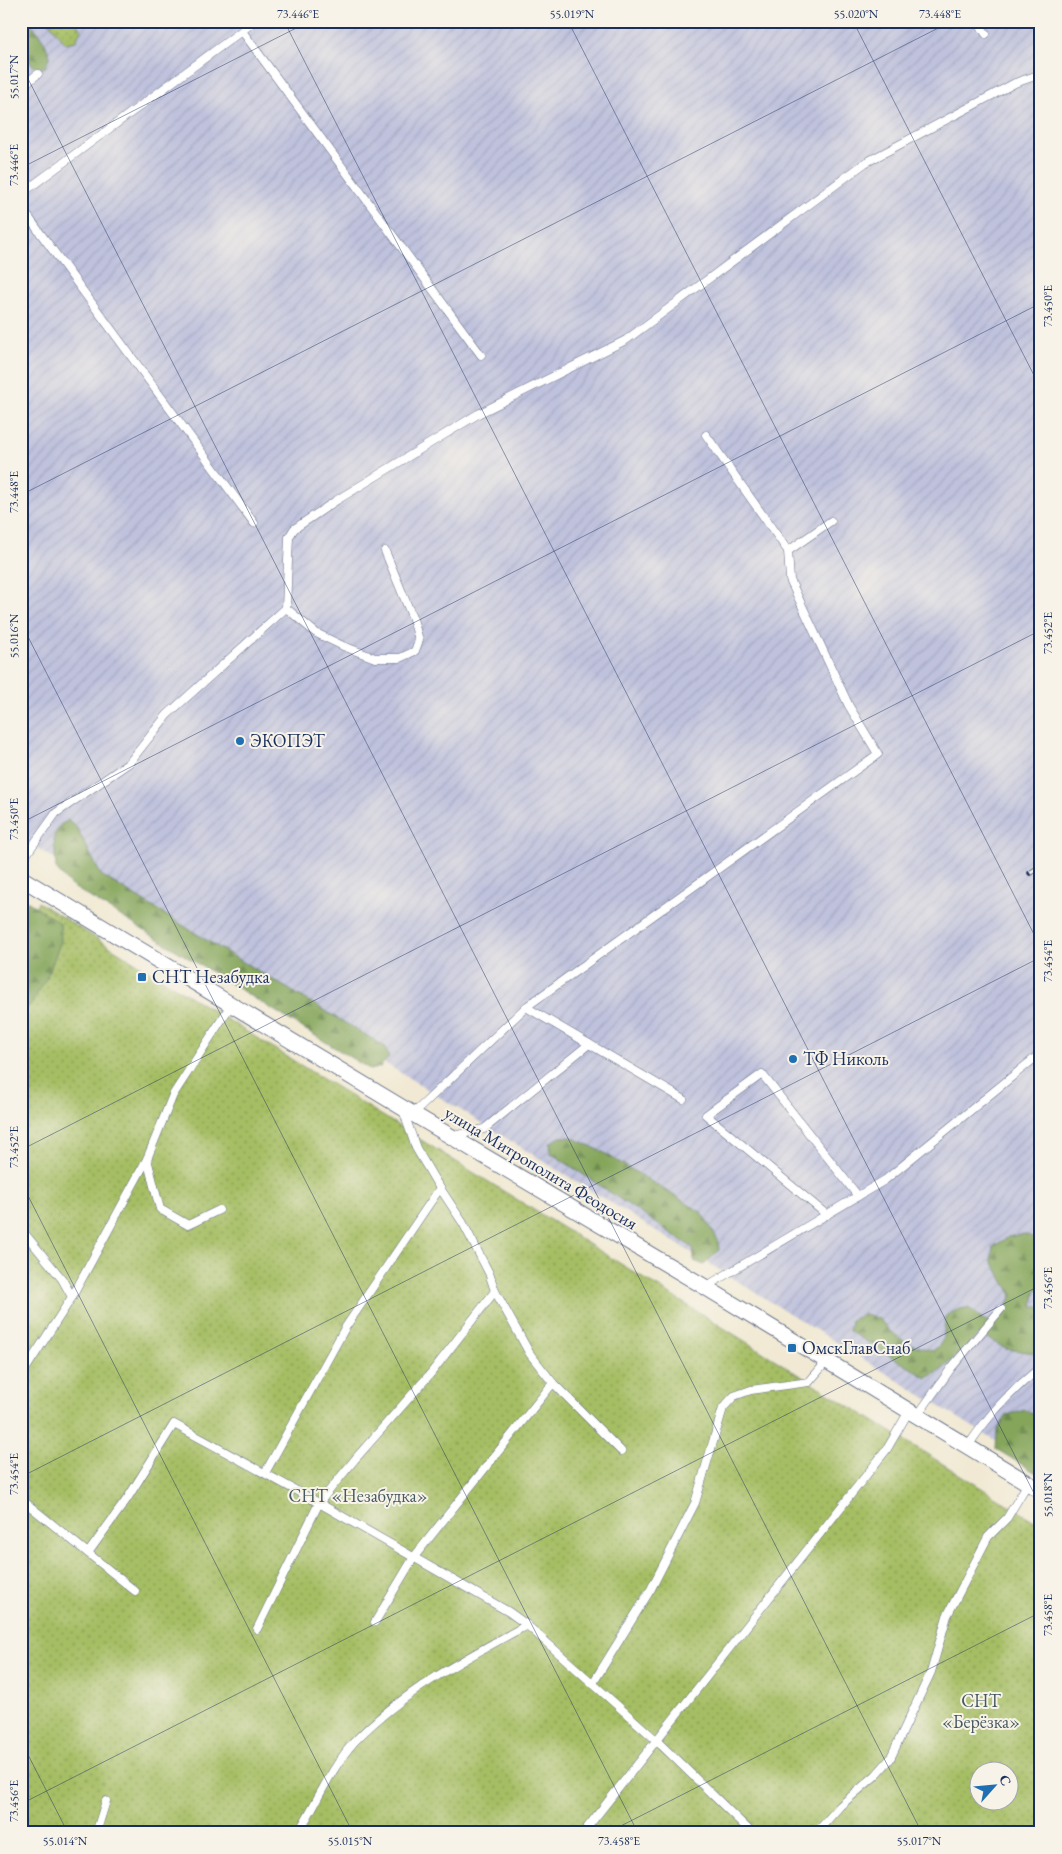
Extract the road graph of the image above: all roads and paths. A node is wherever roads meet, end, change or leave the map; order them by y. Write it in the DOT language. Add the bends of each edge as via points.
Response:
graph roads {
  1 [pos="255,21"];
  2 [pos="977,21"];
  3 [pos="242,31"];
  4 [pos="986,34"];
  5 [pos="38,74"];
  6 [pos="1041,74"];
  7 [pos="21,87"];
  8 [pos="21,194"];
  9 [pos="21,207"];
  10 [pos="481,355"];
  11 [pos="706,435"];
  12 [pos="831,521"];
  13 [pos="254,523"];
  14 [pos="788,551"];
  15 [pos="386,552"];
  16 [pos="286,608"];
  17 [pos="21,862"];
  18 [pos="21,878"];
  19 [pos="231,1005"];
  20 [pos="526,1007"];
  21 [pos="589,1044"];
  22 [pos="1041,1053"];
  23 [pos="683,1099"];
  24 [pos="408,1111"];
  25 [pos="451,1136"];
  26 [pos="147,1159"];
  27 [pos="440,1188"];
  28 [pos="858,1196"];
  29 [pos="220,1210"];
  30 [pos="827,1215"];
  31 [pos="21,1228"];
  32 [pos="705,1287"];
  33 [pos="495,1291"];
  34 [pos="72,1297"];
  35 [pos="1001,1309"];
  36 [pos="21,1357"];
  37 [pos="827,1361"];
  38 [pos="29,1364"];
  39 [pos="1041,1366"];
  40 [pos="21,1376"];
  41 [pos="553,1383"];
  42 [pos="913,1413"];
  43 [pos="968,1446"];
  44 [pos="621,1451"];
  45 [pos="265,1473"];
  46 [pos="1034,1487"];
  47 [pos="21,1499"];
  48 [pos="319,1503"];
  49 [pos="88,1553"];
  50 [pos="414,1557"];
  51 [pos="135,1591"];
  52 [pos="375,1622"];
  53 [pos="527,1625"];
  54 [pos="257,1629"];
  55 [pos="593,1683"];
  56 [pos="655,1739"];
  57 [pos="106,1802"];
  58 [pos="96,1833"];
  59 [pos="298,1833"];
  60 [pos="583,1833"];
  61 [pos="752,1833"];
  62 [pos="816,1833"];
  1 -- 3 [label="lane"];
  2 -- 4 [label="lane"];
  3 -- 8 [label="lane"];
  3 -- 10 [label="lane"];
  5 -- 7 [label="lane"];
  6 -- 16 [label="lane" via="1015,83 864,163 626,340 478,414 294,529 289,537"];
  9 -- 13 [label="lane"];
  11 -- 14 [label="lane"];
  12 -- 14 [label="lane"];
  14 -- 20 [label="lane" via="790,580 849,706 878,754"];
  15 -- 16 [label="lane" via="413,619 419,640 415,651 400,658 375,658 316,632"];
  16 -- 17 [label="lane" via="168,715 129,763 56,813"];
  18 -- 19 [label="street, улица Митрополита Феодосия"];
  19 -- 24 [label="street, улица Митрополита Феодосия"];
  19 -- 26 [label="lane" via="173,1094"];
  20 -- 21 [label="lane"];
  20 -- 24 [label="lane"];
  21 -- 23 [label="lane"];
  21 -- 25 [label="lane" via="484,1130"];
  22 -- 28 [label="lane" via="885,1180"];
  24 -- 25 [label="street, улица Митрополита Феодосия"];
  24 -- 27 [label="lane" via="416,1148"];
  25 -- 32 [label="street, улица Митрополита Феодосия"];
  26 -- 29 [label="lane" via="160,1209 188,1225"];
  26 -- 34 [label="lane"];
  27 -- 33 [label="lane" via="463,1223"];
  27 -- 45 [label="lane" via="345,1328"];
  28 -- 30 [label="lane"];
  28 -- 30 [label="lane" via="762,1074 706,1115"];
  30 -- 32 [label="lane"];
  31 -- 34 [label="lane" via="62,1279"];
  32 -- 37 [label="street, улица Митрополита Феодосия"];
  33 -- 41 [label="lane" via="530,1354"];
  33 -- 48 [label="lane" via="431,1373"];
  34 -- 38 [label="lane"];
  35 -- 42 [label="lane"];
  36 -- 38 [label="lane"];
  37 -- 42 [label="street, улица Митрополита Феодосия"];
  37 -- 55 [label="lane" via="809,1382 751,1390 734,1396 723,1408 695,1503 651,1589"];
  38 -- 40 [label="lane"];
  39 -- 43 [label="lane" via="1004,1398"];
  41 -- 44 [label="lane"];
  41 -- 50 [label="lane"];
  42 -- 43 [label="street, улица Митрополита Феодосия"];
  42 -- 56 [label="lane"];
  43 -- 46 [label="street, улица Митрополита Феодосия"];
  45 -- 48 [label="lane"];
  45 -- 49 [label="lane" via="174,1424"];
  46 -- 62 [label="lane" via="988,1537 947,1616 932,1672 890,1759"];
  47 -- 49 [label="lane"];
  48 -- 50 [label="lane"];
  48 -- 54 [label="lane"];
  49 -- 51 [label="lane"];
  50 -- 52 [label="lane"];
  50 -- 53 [label="lane"];
  53 -- 55 [label="lane"];
  53 -- 59 [label="lane" via="470,1655 393,1706 353,1743"];
  55 -- 56 [label="lane"];
  56 -- 60 [label="lane"];
  56 -- 61 [label="lane"];
  57 -- 58 [label="lane"];
}
